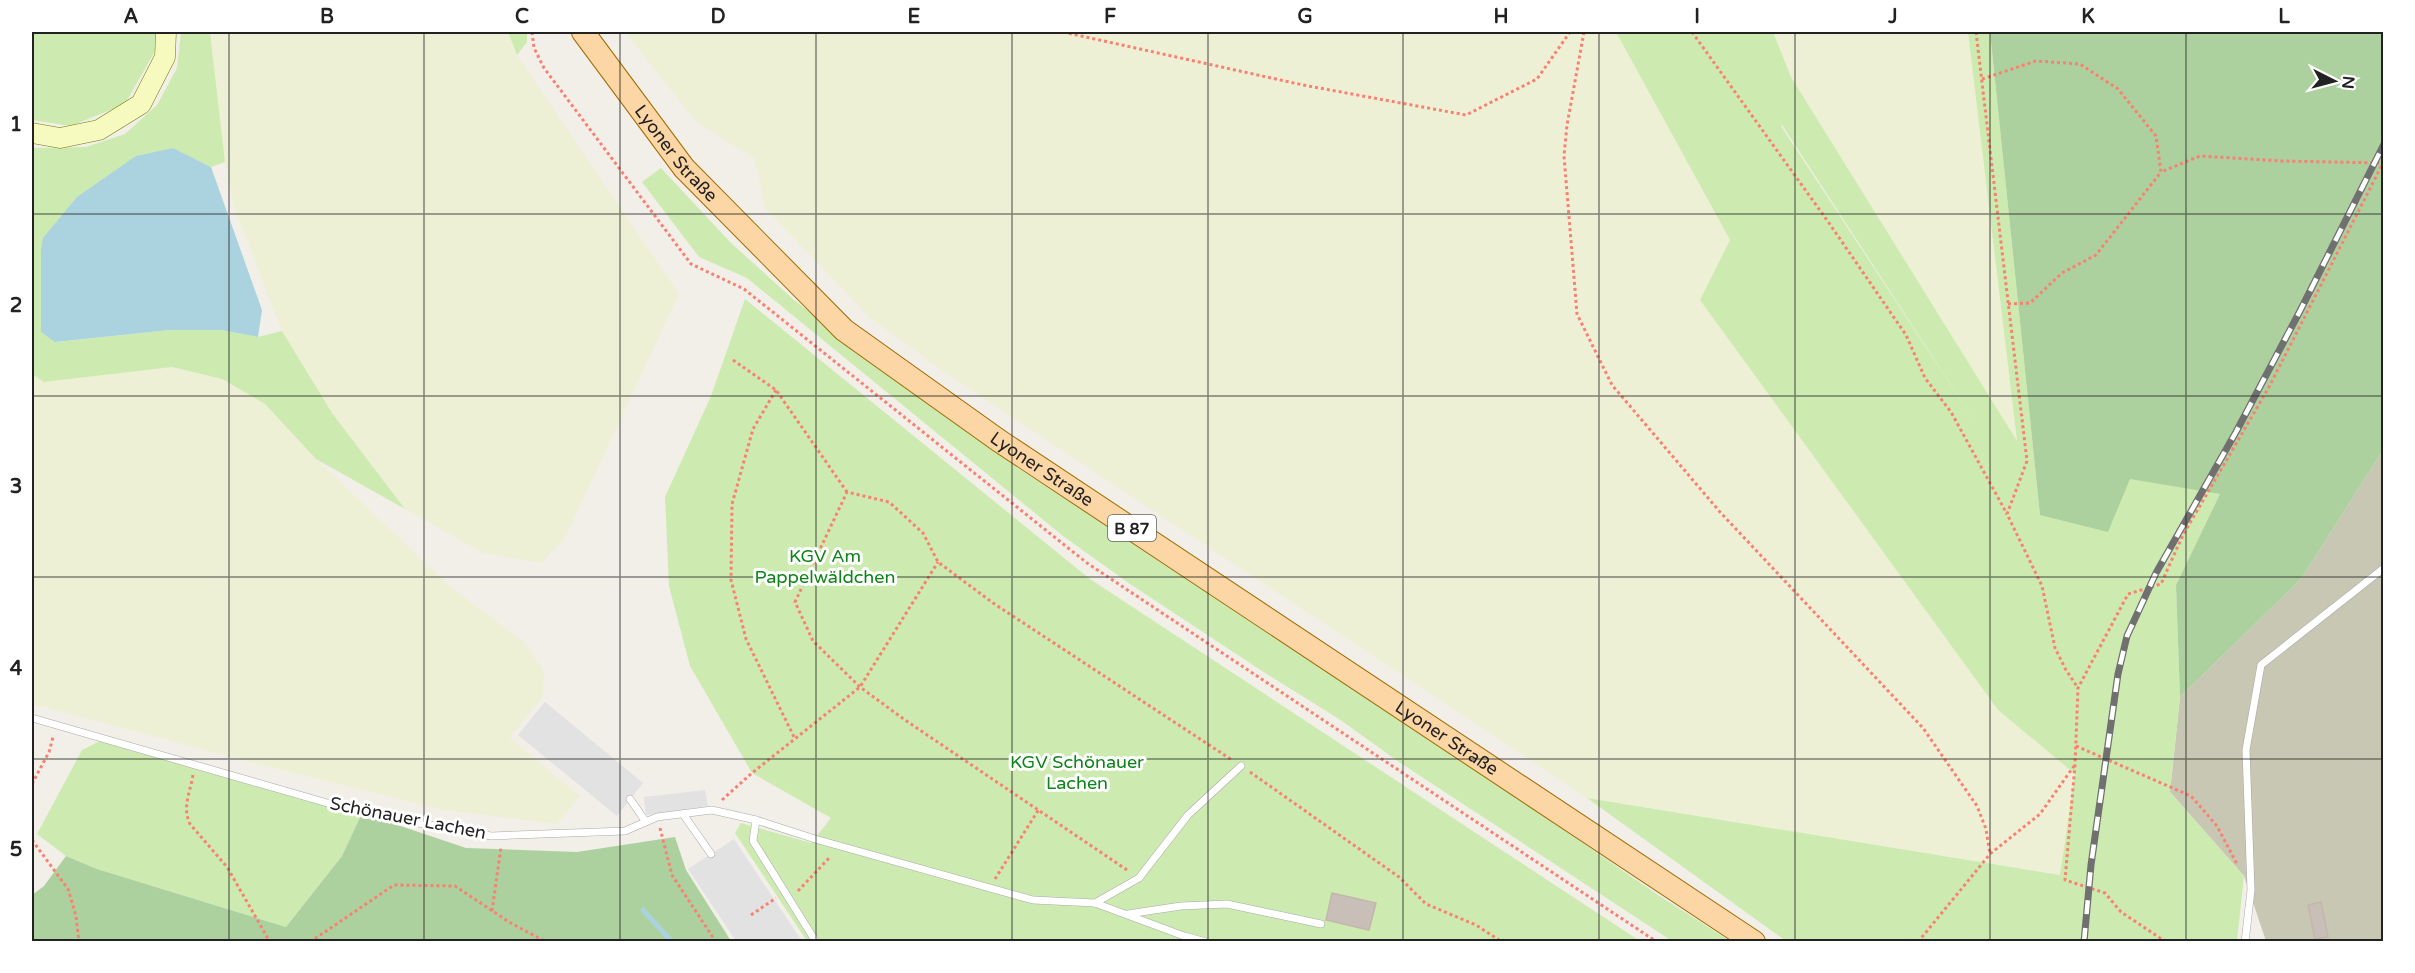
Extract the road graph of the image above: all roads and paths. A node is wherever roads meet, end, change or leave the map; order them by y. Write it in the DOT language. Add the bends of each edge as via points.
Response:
graph roads {
  1 [pos="166,32"];
  2 [pos="532,32"];
  3 [pos="584,32"];
  4 [pos="1063,32"];
  5 [pos="1570,32"];
  6 [pos="1584,32"];
  7 [pos="1692,32"];
  8 [pos="1976,32"];
  9 [pos="1982,79"];
  10 [pos="32,132"];
  11 [pos="2383,162"];
  12 [pos="2161,172"];
  13 [pos="2008,304"];
  14 [pos="733,360"];
  15 [pos="776,390"];
  16 [pos="847,492"];
  17 [pos="2007,513"];
  18 [pos="938,562"];
  19 [pos="2384,568"];
  20 [pos="860,687"];
  21 [pos="2078,688"];
  22 [pos="32,718"];
  23 [pos="56,725"];
  24 [pos="795,739"];
  25 [pos="2076,746"];
  26 [pos="193,764"];
  27 [pos="2076,765"];
  28 [pos="1241,766"];
  29 [pos="32,784"];
  30 [pos="630,799"];
  31 [pos="1039,809"];
  32 [pos="712,810"];
  33 [pos="683,814"];
  34 [pos="657,817"];
  35 [pos="756,820"];
  36 [pos="646,822"];
  37 [pos="502,835"];
  38 [pos="32,840"];
  39 [pos="838,845"];
  40 [pos="711,854"];
  41 [pos="1990,854"];
  42 [pos="1139,878"];
  43 [pos="988,889"];
  44 [pos="2251,890"];
  45 [pos="788,896"];
  46 [pos="1095,903"];
  47 [pos="492,911"];
  48 [pos="1127,914"];
  49 [pos="751,915"];
  50 [pos="1321,924"];
  51 [pos="79,942"];
  52 [pos="270,942"];
  53 [pos="310,942"];
  54 [pos="546,942"];
  55 [pos="716,942"];
  56 [pos="816,942"];
  57 [pos="1206,942"];
  58 [pos="1502,942"];
  59 [pos="1657,942"];
  60 [pos="1754,942"];
  61 [pos="1917,942"];
  62 [pos="2166,942"];
  63 [pos="2245,942"];
  1 -- 10 [label="street" via="165,57 141,104 99,130 60,138"];
  2 -- 59 [label="path" via="534,48 544,68 691,264 744,289 1087,563"];
  3 -- 60 [label="main road, Lyoner Straße / B 87" via="684,168 844,330 998,440"];
  4 -- 5 [label="path" via="1303,85 1467,115 1537,79"];
  6 -- 41 [label="path" via="1564,156 1576,314 1612,385 1719,512 1923,728 1977,806"];
  7 -- 17 [label="path" via="1906,335 1925,378 1951,412"];
  8 -- 9 [label="path"];
  9 -- 12 [label="path" via="2036,61 2080,64 2118,89 2156,136"];
  9 -- 13 [label="path"];
  11 -- 12 [label="path" via="2200,156"];
  11 -- 21 [label="path" via="2269,387 2182,535 2161,584 2128,594"];
  12 -- 13 [label="path" via="2096,255 2062,273 2030,303"];
  13 -- 17 [label="path" via="2027,461"];
  14 -- 15 [label="path"];
  15 -- 16 [label="path"];
  15 -- 24 [label="path" via="753,429 732,504 731,580 746,639"];
  16 -- 18 [label="path" via="889,502 923,533"];
  16 -- 20 [label="path" via="795,602 813,641"];
  17 -- 21 [label="path" via="2042,586 2055,648"];
  18 -- 20 [label="path"];
  18 -- 28 [label="path" via="993,603"];
  19 -- 44 [label="lane" via="2261,665 2246,750"];
  20 -- 24 [label="path"];
  20 -- 31 [label="path"];
  21 -- 25 [label="path"];
  22 -- 23 [label="lane, Schönauer Lachen"];
  23 -- 26 [label="lane, Schönauer Lachen"];
  23 -- 29 [label="path" via="49,752"];
  24 -- 32 [label="path"];
  25 -- 27 [label="path"];
  25 -- 44 [label="path" via="2191,796 2217,826"];
  26 -- 37 [label="lane, Schönauer Lachen" via="362,813"];
  26 -- 52 [label="path" via="186,816 227,867"];
  27 -- 41 [label="path" via="2040,814"];
  27 -- 62 [label="path" via="2065,880 2104,893 2121,912"];
  28 -- 42 [label="lane" via="1188,815"];
  28 -- 58 [label="path" via="1399,877 1426,904 1476,925"];
  30 -- 36 [label="lane"];
  31 -- 42 [label="path"];
  31 -- 43 [label="path"];
  32 -- 33 [label="lane, Schönauer Lachen"];
  32 -- 35 [label="lane, Schönauer Lachen"];
  33 -- 34 [label="lane, Schönauer Lachen"];
  33 -- 40 [label="lane"];
  34 -- 36 [label="lane, Schönauer Lachen"];
  34 -- 55 [label="path" via="672,875"];
  35 -- 39 [label="lane, Schönauer Lachen"];
  35 -- 45 [label="lane" via="753,841"];
  36 -- 37 [label="lane, Schönauer Lachen" via="625,831"];
  37 -- 47 [label="path"];
  38 -- 51 [label="path" via="68,889"];
  39 -- 43 [label="lane, Schönauer Lachen"];
  39 -- 45 [label="path" via="794,895"];
  41 -- 61 [label="path"];
  42 -- 46 [label="lane"];
  43 -- 46 [label="lane, Schönauer Lachen" via="1033,900"];
  44 -- 63 [label="lane"];
  45 -- 49 [label="path" via="777,897"];
  45 -- 56 [label="lane"];
  46 -- 48 [label="lane, Schönauer Lachen"];
  47 -- 53 [label="path" via="455,886 394,885"];
  47 -- 54 [label="path"];
  48 -- 50 [label="lane" via="1227,904"];
  48 -- 57 [label="lane, Schönauer Lachen"];
}
